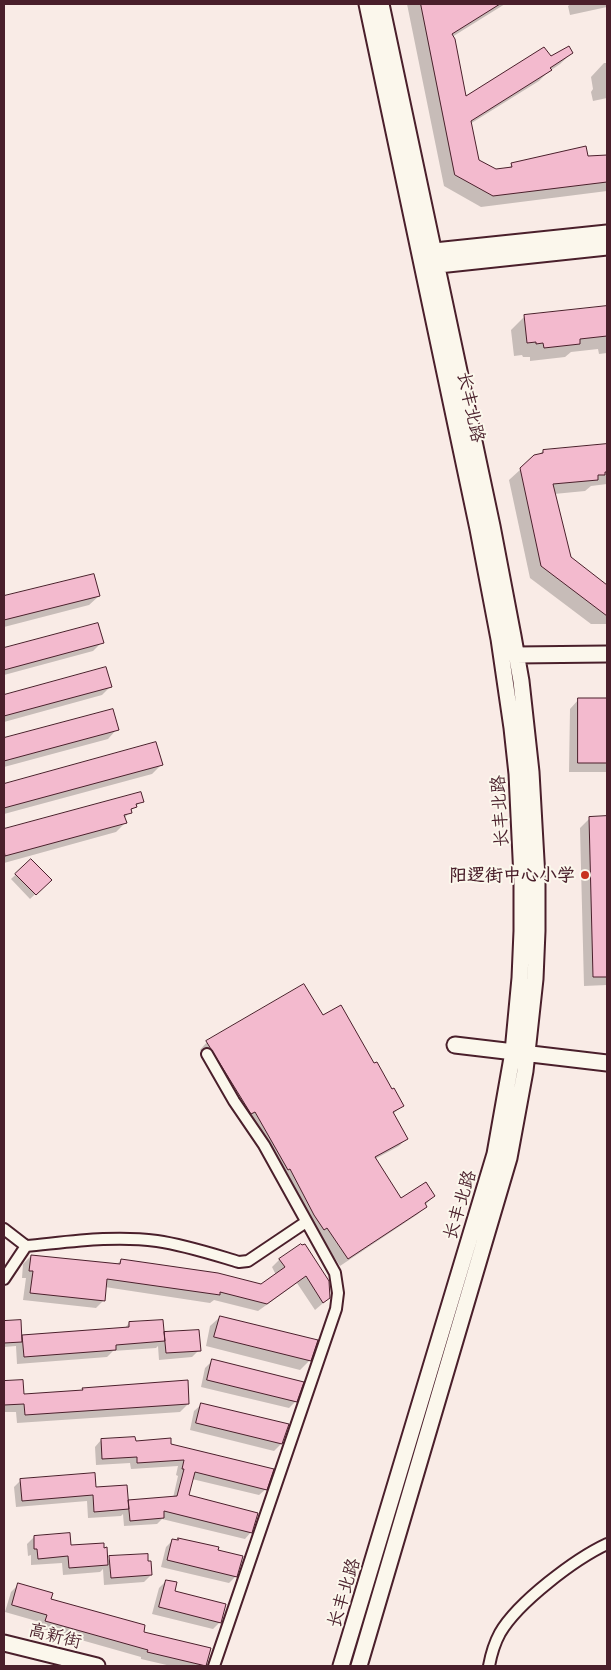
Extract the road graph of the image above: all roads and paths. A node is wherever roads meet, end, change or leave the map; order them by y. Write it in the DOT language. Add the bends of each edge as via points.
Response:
graph roads {
  1 [pos="367,4"];
  2 [pos="382,4"];
  3 [pos="607,233"];
  4 [pos="607,247"];
  5 [pos="428,259"];
  6 [pos="607,654"];
  7 [pos="516,655"];
  8 [pos="456,1041"];
  9 [pos="520,1048"];
  10 [pos="607,1053"];
  11 [pos="207,1054"];
  12 [pos="607,1063"];
  13 [pos="306,1222"];
  14 [pos="4,1229"];
  15 [pos="26,1246"];
  16 [pos="4,1279"];
  17 [pos="607,1544"];
  18 [pos="4,1643"];
  19 [pos="97,1666"];
  20 [pos="214,1666"];
  21 [pos="341,1666"];
  22 [pos="359,1666"];
  23 [pos="489,1666"];
  1 -- 5 [label="street, 长丰北路"];
  2 -- 5 [label="street, 长丰北路"];
  3 -- 5 [label="street"];
  4 -- 5 [label="street"];
  5 -- 7 [label="street, 长丰北路" via="492,526"];
  5 -- 9 [label="street, 长丰北路" via="499,639 512,728 522,878"];
  6 -- 7 [label="street"];
  7 -- 9 [label="street, 长丰北路" via="531,772 537,931 535,969"];
  8 -- 9 [label="street"];
  9 -- 10 [label="street"];
  9 -- 12 [label="street"];
  9 -- 21 [label="street, 长丰北路" via="495,1154"];
  9 -- 22 [label="street, 长丰北路" via="518,1114 509,1158"];
  11 -- 13 [label="street" via="264,1145"];
  13 -- 15 [label="street" via="248,1261 240,1262 175,1244 139,1240"];
  13 -- 20 [label="street" via="336,1273 336,1309"];
  14 -- 15 [label="street"];
  15 -- 16 [label="street"];
  17 -- 23 [label="street" via="563,1572 516,1612 495,1644"];
  18 -- 19 [label="street, 高新街"];
}
